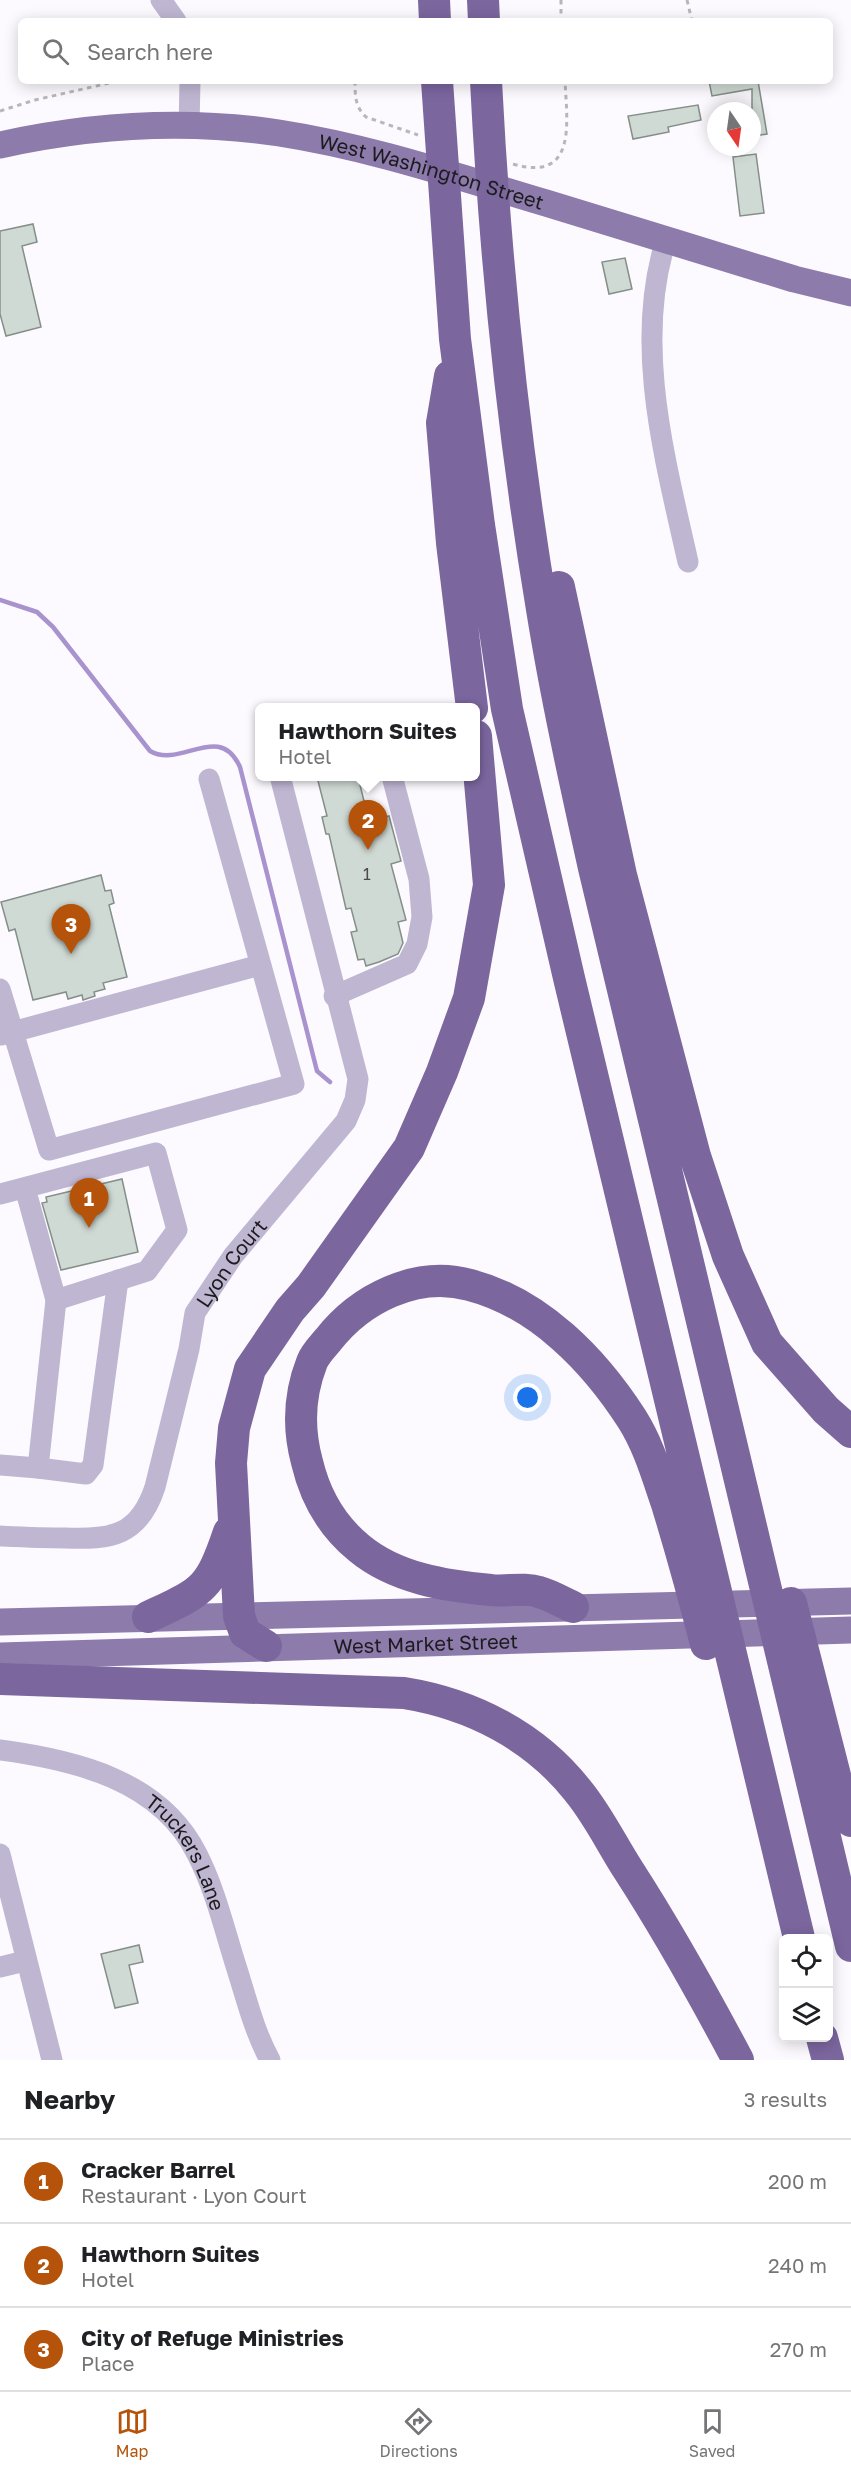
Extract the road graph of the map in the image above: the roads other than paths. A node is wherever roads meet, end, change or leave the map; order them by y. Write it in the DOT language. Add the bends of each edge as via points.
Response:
graph roads {
  1 [pos="161,0"];
  2 [pos="434,0"];
  3 [pos="483,0"];
  4 [pos="174,18"];
  5 [pos="435,18"];
  6 [pos="484,18"];
  7 [pos="190,84"];
  8 [pos="437,84"];
  9 [pos="487,90"];
  10 [pos="189,127"];
  11 [pos="0,145"];
  12 [pos="666,240"];
  13 [pos="851,293"];
  14 [pos="455,339"];
  15 [pos="529,527"];
  16 [pos="688,562"];
  17 [pos="471,703"];
  18 [pos="208,779"];
  19 [pos="281,781"];
  20 [pos="393,781"];
  21 [pos="480,781"];
  22 [pos="260,965"];
  23 [pos="0,989"];
  24 [pos="334,996"];
  25 [pos="7,1033"];
  26 [pos="25,1188"];
  27 [pos="0,1194"];
  28 [pos="118,1280"];
  29 [pos="56,1300"];
  30 [pos="851,1432"];
  31 [pos="0,1465"];
  32 [pos="38,1468"];
  33 [pos="742,1487"];
  34 [pos="232,1523"];
  35 [pos="0,1536"];
  36 [pos="847,1601"];
  37 [pos="573,1607"];
  38 [pos="239,1616"];
  39 [pos="148,1617"];
  40 [pos="0,1622"];
  41 [pos="851,1630"];
  42 [pos="266,1646"];
  43 [pos="0,1656"];
  44 [pos="0,1679"];
  45 [pos="744,1714"];
  46 [pos="0,1750"];
  47 [pos="851,1821"];
  48 [pos="0,1854"];
  49 [pos="798,1934"];
  50 [pos="851,1946"];
  51 [pos="25,1961"];
  52 [pos="0,1967"];
  53 [pos="823,2042"];
  54 [pos="52,2060"];
  55 [pos="270,2060"];
  56 [pos="738,2060"];
  57 [pos="828,2060"];
  1 -- 4 [label="street"];
  2 -- 5 [label="highway"];
  3 -- 6 [label="highway"];
  7 -- 10 [label="street"];
  8 -- 14 [label="highway"];
  9 -- 15 [label="highway" via="510,383"];
  10 -- 11 [label="main road, West Washington Street" via="108,127"];
  10 -- 12 [label="main road, West Washington Street" via="279,133 404,160"];
  12 -- 13 [label="main road, West Washington Street"];
  12 -- 16 [label="street" via="656,270 651,330 655,392"];
  14 -- 17 [label="highway" via="442,423"];
  14 -- 45 [label="highway" via="478,525 507,709"];
  15 -- 30 [label="highway" via="555,571 621,875 695,1156 728,1256 767,1343 826,1410"];
  15 -- 33 [label="highway" via="557,696 594,868"];
  18 -- 22 [label="street"];
  19 -- 24 [label="street, Lyon Court"];
  20 -- 24 [label="street" via="419,879 422,917 417,944 407,964"];
  21 -- 34 [label="highway" via="489,885 469,998 409,1148 250,1369 234,1428"];
  22 -- 25 [label="street"];
  22 -- 25 [label="street" via="294,1084 49,1150"];
  23 -- 25 [label="street"];
  24 -- 35 [label="street, Lyon Court" via="358,1079 355,1100 346,1121 233,1256 195,1313 149,1505 133,1526 100,1539"];
  26 -- 27 [label="street"];
  26 -- 28 [label="street" via="156,1154 177,1230 147,1271"];
  26 -- 29 [label="street"];
  28 -- 29 [label="street"];
  28 -- 32 [label="street" via="93,1465 86,1474"];
  29 -- 32 [label="street"];
  31 -- 32 [label="street"];
  33 -- 47 [label="highway" via="783,1570 841,1799"];
  33 -- 50 [label="highway"];
  34 -- 38 [label="highway"];
  34 -- 39 [label="highway" via="216,1571 202,1589"];
  36 -- 37 [label="main road, West Market Street"];
  37 -- 38 [label="main road, West Market Street"];
  37 -- 45 [label="highway" via="537,1591 449,1585 401,1573 360,1549 327,1512 312,1482 302,1442 301,1403 313,1360 341,1323 367,1303 397,1288 420,1283 466,1284 522,1306 579,1352 632,1420 652,1457 711,1661"];
  38 -- 39 [label="main road, West Market Street"];
  38 -- 42 [label="highway" via="245,1633"];
  39 -- 40 [label="main road, West Market Street"];
  41 -- 42 [label="main road, West Market Street"];
  42 -- 43 [label="main road, West Market Street"];
  44 -- 56 [label="highway" via="404,1693 436,1699 495,1722 521,1738 579,1791 665,1927"];
  45 -- 49 [label="highway"];
  46 -- 55 [label="street, Truckers Lane" via="79,1766 118,1779 150,1798 172,1820 196,1852 209,1880 252,2018"];
  48 -- 51 [label="street"];
  51 -- 52 [label="street"];
  51 -- 54 [label="street"];
  53 -- 57 [label="highway"];
}
